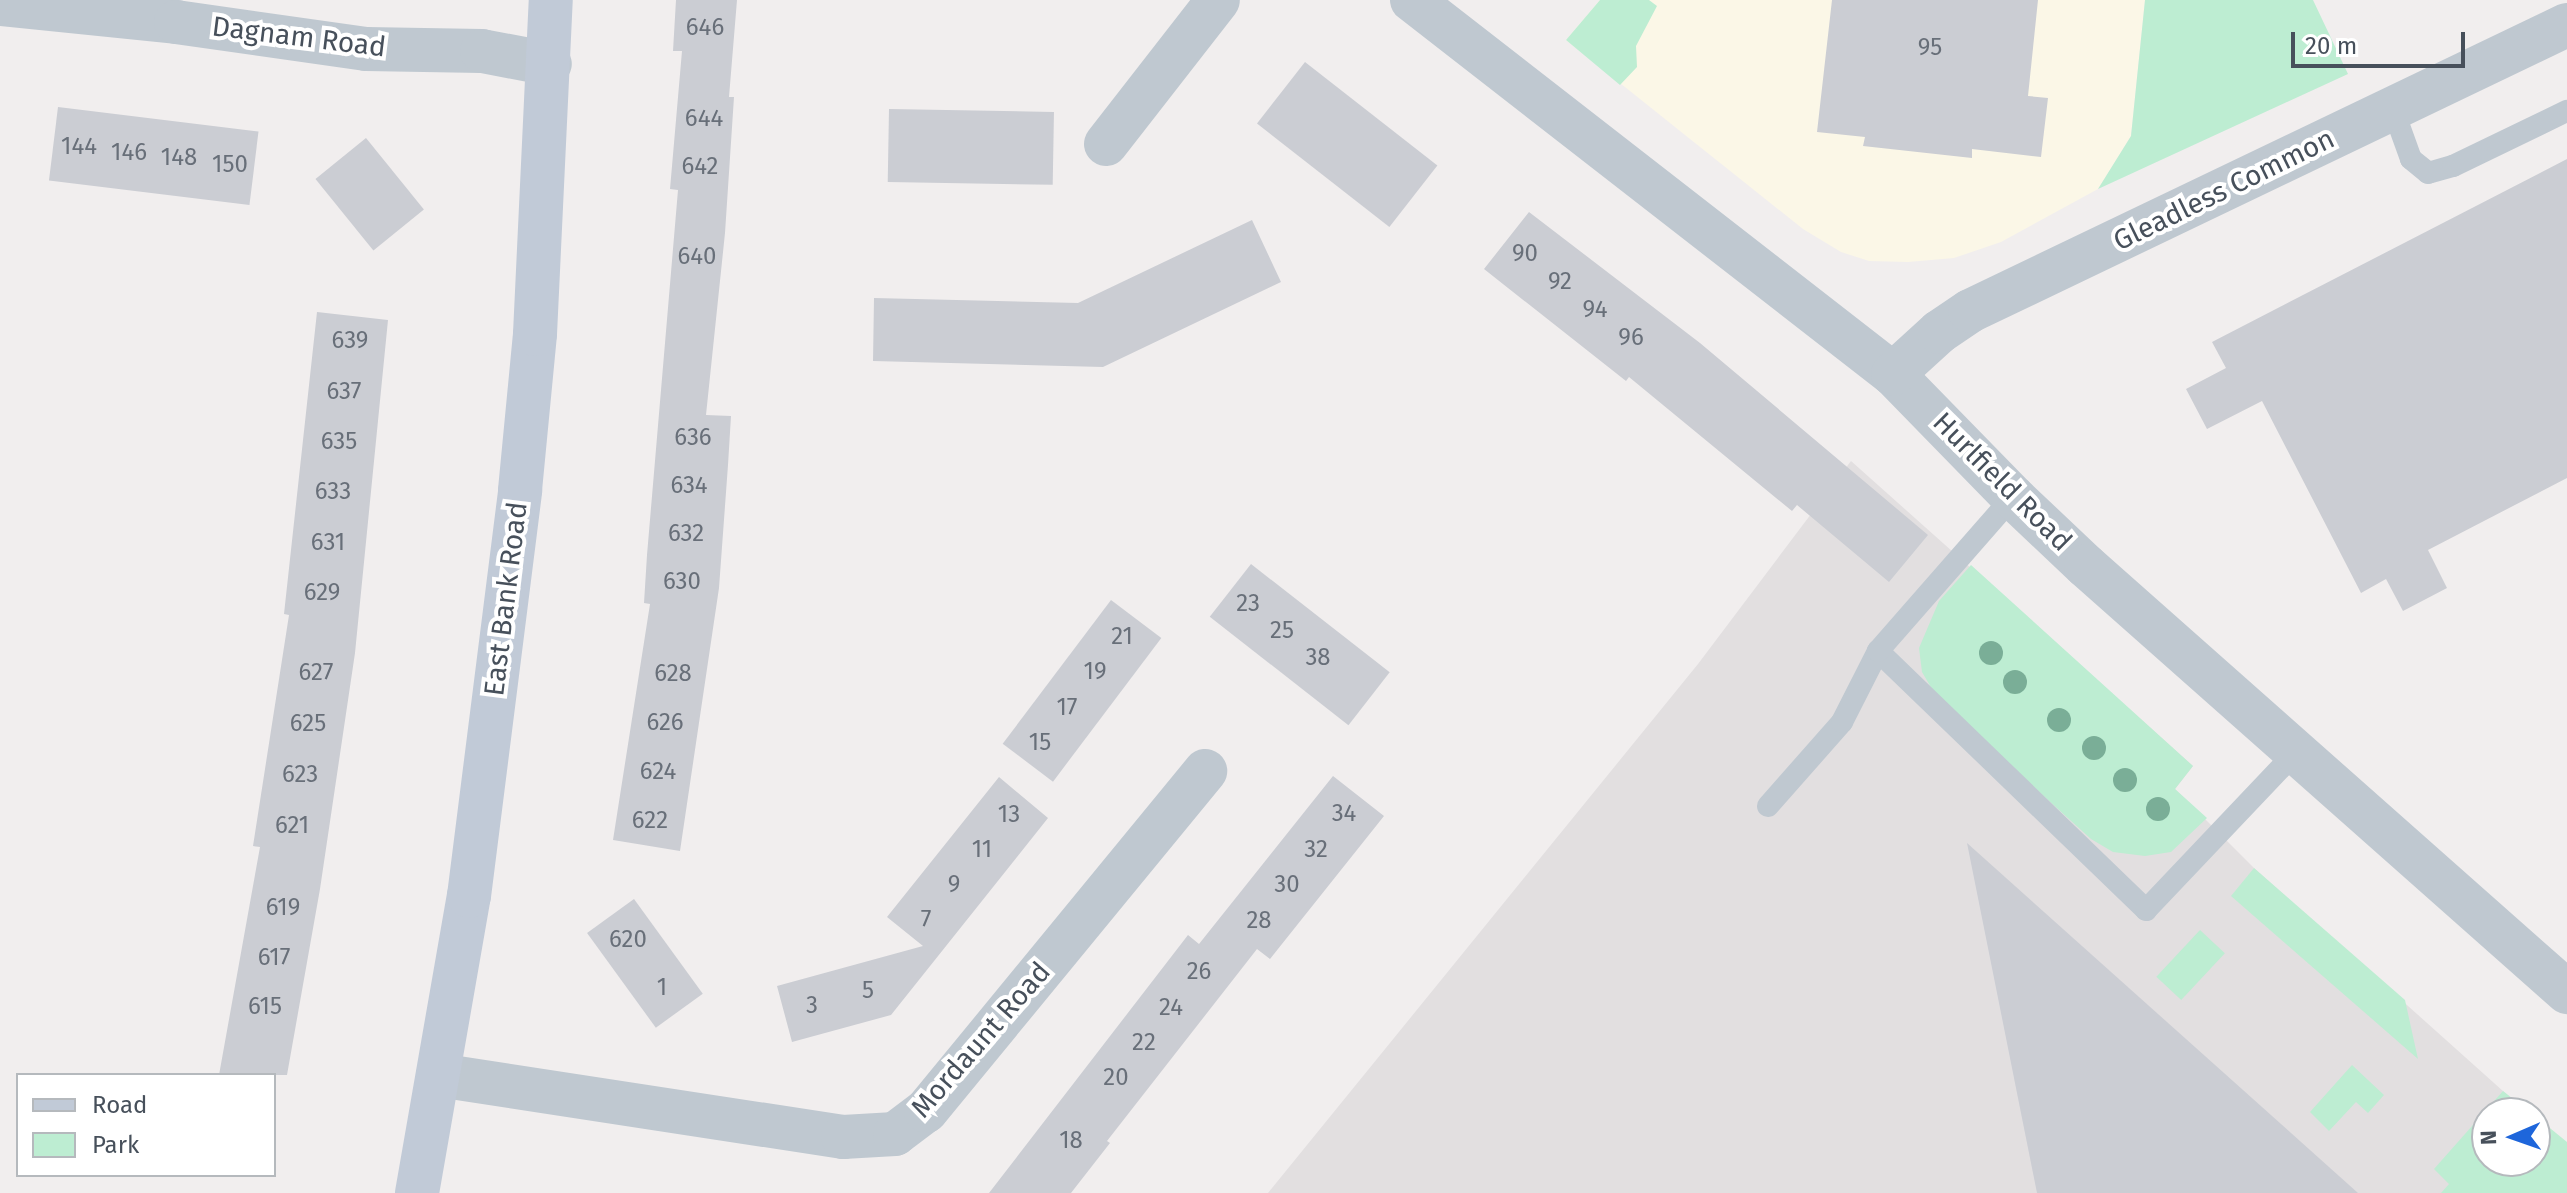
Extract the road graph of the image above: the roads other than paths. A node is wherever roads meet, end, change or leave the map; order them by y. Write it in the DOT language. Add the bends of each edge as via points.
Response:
graph roads {
  1 [pos="551,0"];
  2 [pos="1218,0"];
  3 [pos="1412,0"];
  4 [pos="0,4"];
  5 [pos="2567,26"];
  6 [pos="550,64"];
  7 [pos="2393,109"];
  8 [pos="2567,111"];
  9 [pos="1106,144"];
  10 [pos="1893,374"];
  11 [pos="2013,497"];
  12 [pos="1878,651"];
  13 [pos="2297,751"];
  14 [pos="1205,771"];
  15 [pos="1768,806"];
  16 [pos="2567,992"];
  17 [pos="438,1075"];
  18 [pos="417,1193"];
  1 -- 6 [label="street, East Bank Road"];
  2 -- 9 [label="street"];
  3 -- 10 [label="street, Hurlfield Road"];
  4 -- 6 [label="street, Dagnam Road" via="366,49 482,51"];
  5 -- 7 [label="street, Gleadless Common"];
  6 -- 17 [label="street, East Bank Road" via="535,334 520,490 469,896"];
  7 -- 8 [label="lane" via="2411,159 2428,173"];
  7 -- 10 [label="street, Gleadless Common" via="1970,311"];
  10 -- 11 [label="street, Hurlfield Road"];
  11 -- 12 [label="lane"];
  11 -- 13 [label="street, Hurlfield Road"];
  12 -- 13 [label="lane" via="2146,910"];
  12 -- 15 [label="lane" via="1842,722"];
  13 -- 16 [label="street, Hurlfield Road"];
  14 -- 17 [label="street, Mordaunt Road" via="926,1111 895,1134 843,1137"];
  17 -- 18 [label="street, East Bank Road"];
}
